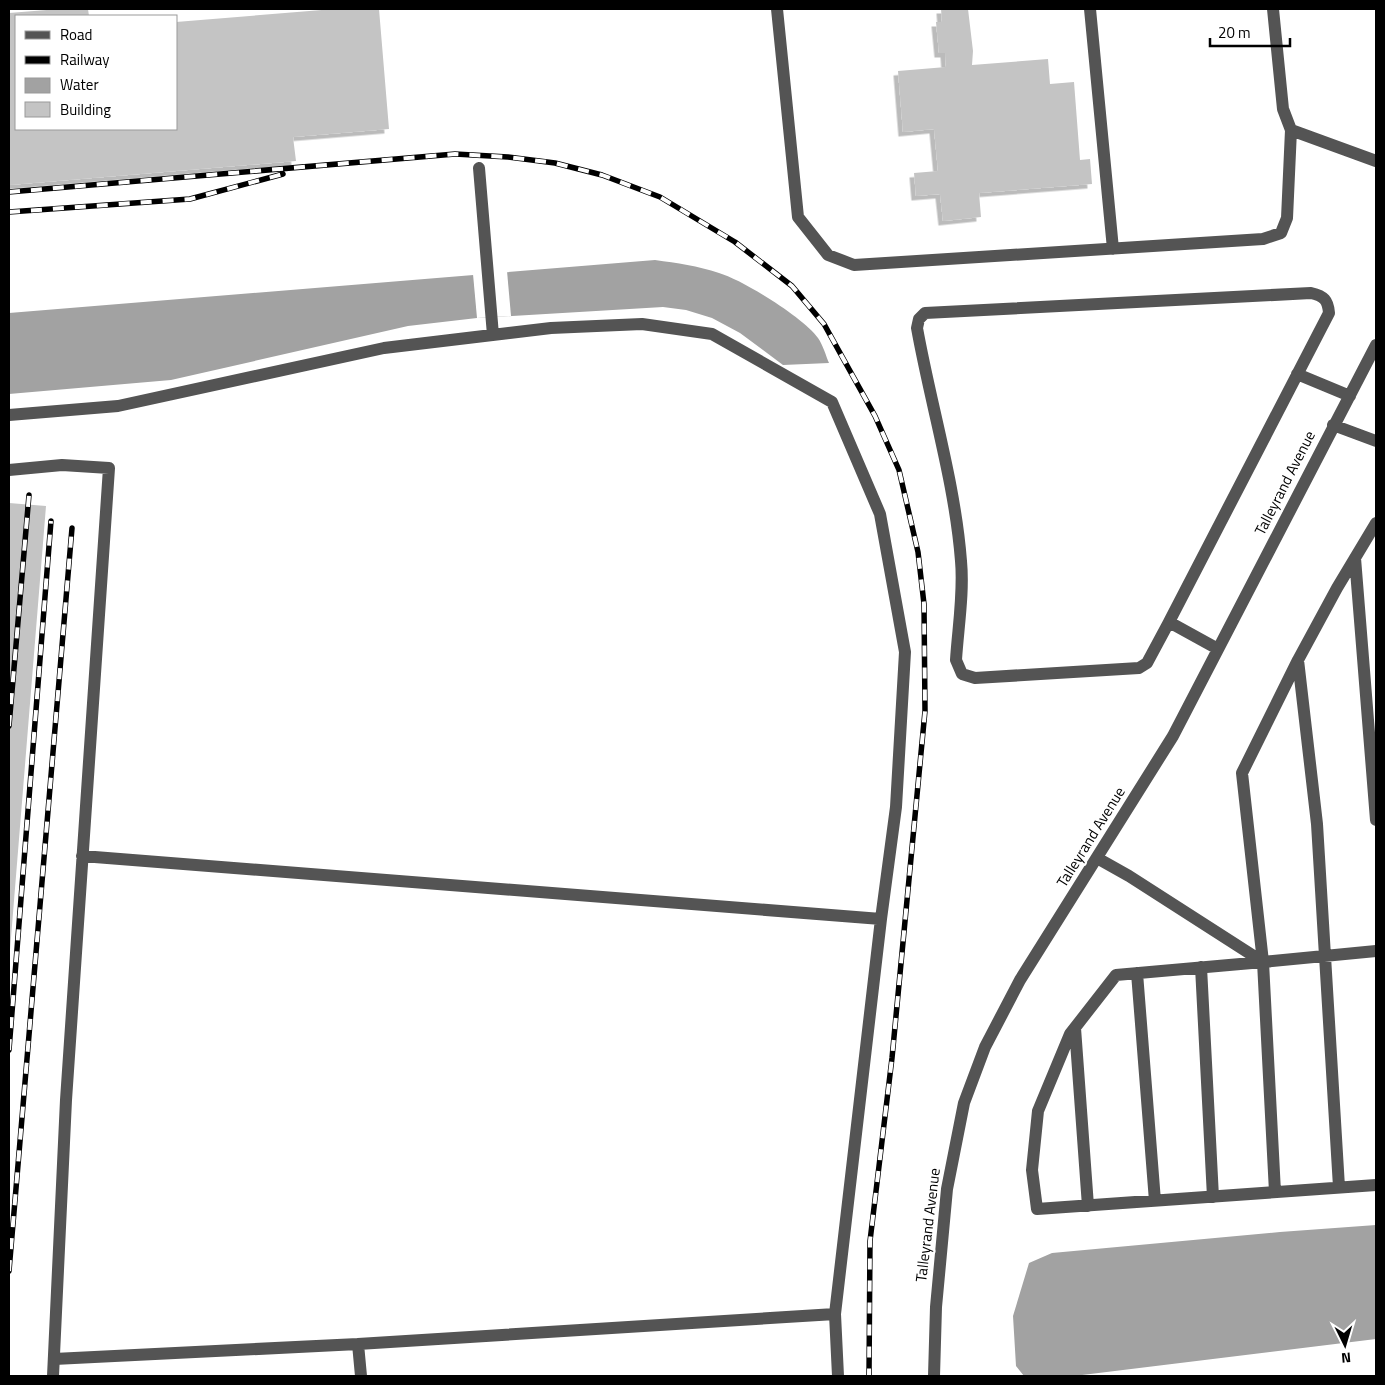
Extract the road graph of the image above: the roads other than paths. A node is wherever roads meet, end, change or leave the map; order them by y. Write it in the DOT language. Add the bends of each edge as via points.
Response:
graph roads {
  1 [pos="777,9"];
  2 [pos="1090,9"];
  3 [pos="1273,9"];
  4 [pos="1291,130"];
  5 [pos="1376,161"];
  6 [pos="479,168"];
  7 [pos="1113,249"];
  8 [pos="493,335"];
  9 [pos="1376,345"];
  10 [pos="1297,374"];
  11 [pos="1350,396"];
  12 [pos="9,415"];
  13 [pos="1333,425"];
  14 [pos="1376,441"];
  15 [pos="9,470"];
  16 [pos="1376,523"];
  17 [pos="1355,558"];
  18 [pos="1169,622"];
  19 [pos="1218,649"];
  20 [pos="1298,660"];
  21 [pos="1376,820"];
  22 [pos="82,856"];
  23 [pos="1096,858"];
  24 [pos="881,919"];
  25 [pos="1376,951"];
  26 [pos="1324,955"];
  27 [pos="1263,962"];
  28 [pos="1201,967"];
  29 [pos="1137,973"];
  30 [pos="1076,1028"];
  31 [pos="1376,1185"];
  32 [pos="1339,1187"];
  33 [pos="1275,1192"];
  34 [pos="1213,1197"];
  35 [pos="1155,1201"];
  36 [pos="1088,1206"];
  37 [pos="835,1314"];
  38 [pos="358,1344"];
  39 [pos="54,1359"];
  40 [pos="53,1376"];
  41 [pos="361,1376"];
  42 [pos="838,1376"];
  43 [pos="934,1376"];
  1 -- 7 [label="street" via="798,217 828,255 854,265"];
  2 -- 7 [label="street"];
  3 -- 4 [label="street" via="1283,109"];
  4 -- 5 [label="street"];
  4 -- 7 [label="street" via="1287,218 1281,232 1263,240"];
  6 -- 8 [label="street"];
  8 -- 12 [label="street" via="384,348 118,406"];
  8 -- 24 [label="street" via="551,328 642,324 712,334 832,402 880,514 905,652 896,807"];
  9 -- 11 [label="street, Talleyrand Avenue"];
  10 -- 11 [label="street"];
  10 -- 18 [label="street"];
  10 -- 18 [label="street" via="1328,313 1328,303 1322,296 1311,293 925,313 918,318 928,391 954,504 962,563 956,660 962,674 975,678 1139,668 1147,663"];
  11 -- 13 [label="street, Talleyrand Avenue"];
  13 -- 14 [label="street"];
  13 -- 19 [label="street, Talleyrand Avenue"];
  15 -- 22 [label="street" via="62,465 109,468"];
  16 -- 17 [label="street"];
  17 -- 20 [label="street"];
  17 -- 21 [label="street"];
  18 -- 19 [label="street"];
  19 -- 23 [label="street, Talleyrand Avenue" via="1173,736"];
  20 -- 26 [label="street" via="1317,824"];
  20 -- 27 [label="street" via="1242,773"];
  22 -- 24 [label="street"];
  22 -- 39 [label="street"];
  23 -- 27 [label="street"];
  23 -- 43 [label="street, Talleyrand Avenue" via="1020,980 985,1047 964,1103 946,1189"];
  24 -- 37 [label="street"];
  25 -- 26 [label="street"];
  26 -- 27 [label="street"];
  26 -- 32 [label="street"];
  27 -- 28 [label="street"];
  27 -- 33 [label="street"];
  28 -- 29 [label="street"];
  28 -- 34 [label="street"];
  29 -- 30 [label="street" via="1116,975"];
  29 -- 35 [label="street"];
  30 -- 36 [label="street"];
  30 -- 36 [label="street" via="1070,1034 1038,1111 1032,1170 1037,1209"];
  31 -- 32 [label="street"];
  32 -- 33 [label="street"];
  33 -- 34 [label="street"];
  34 -- 35 [label="street"];
  35 -- 36 [label="street"];
  37 -- 38 [label="street"];
  37 -- 42 [label="street"];
  38 -- 39 [label="street"];
  38 -- 41 [label="street"];
  39 -- 40 [label="street"];
}
